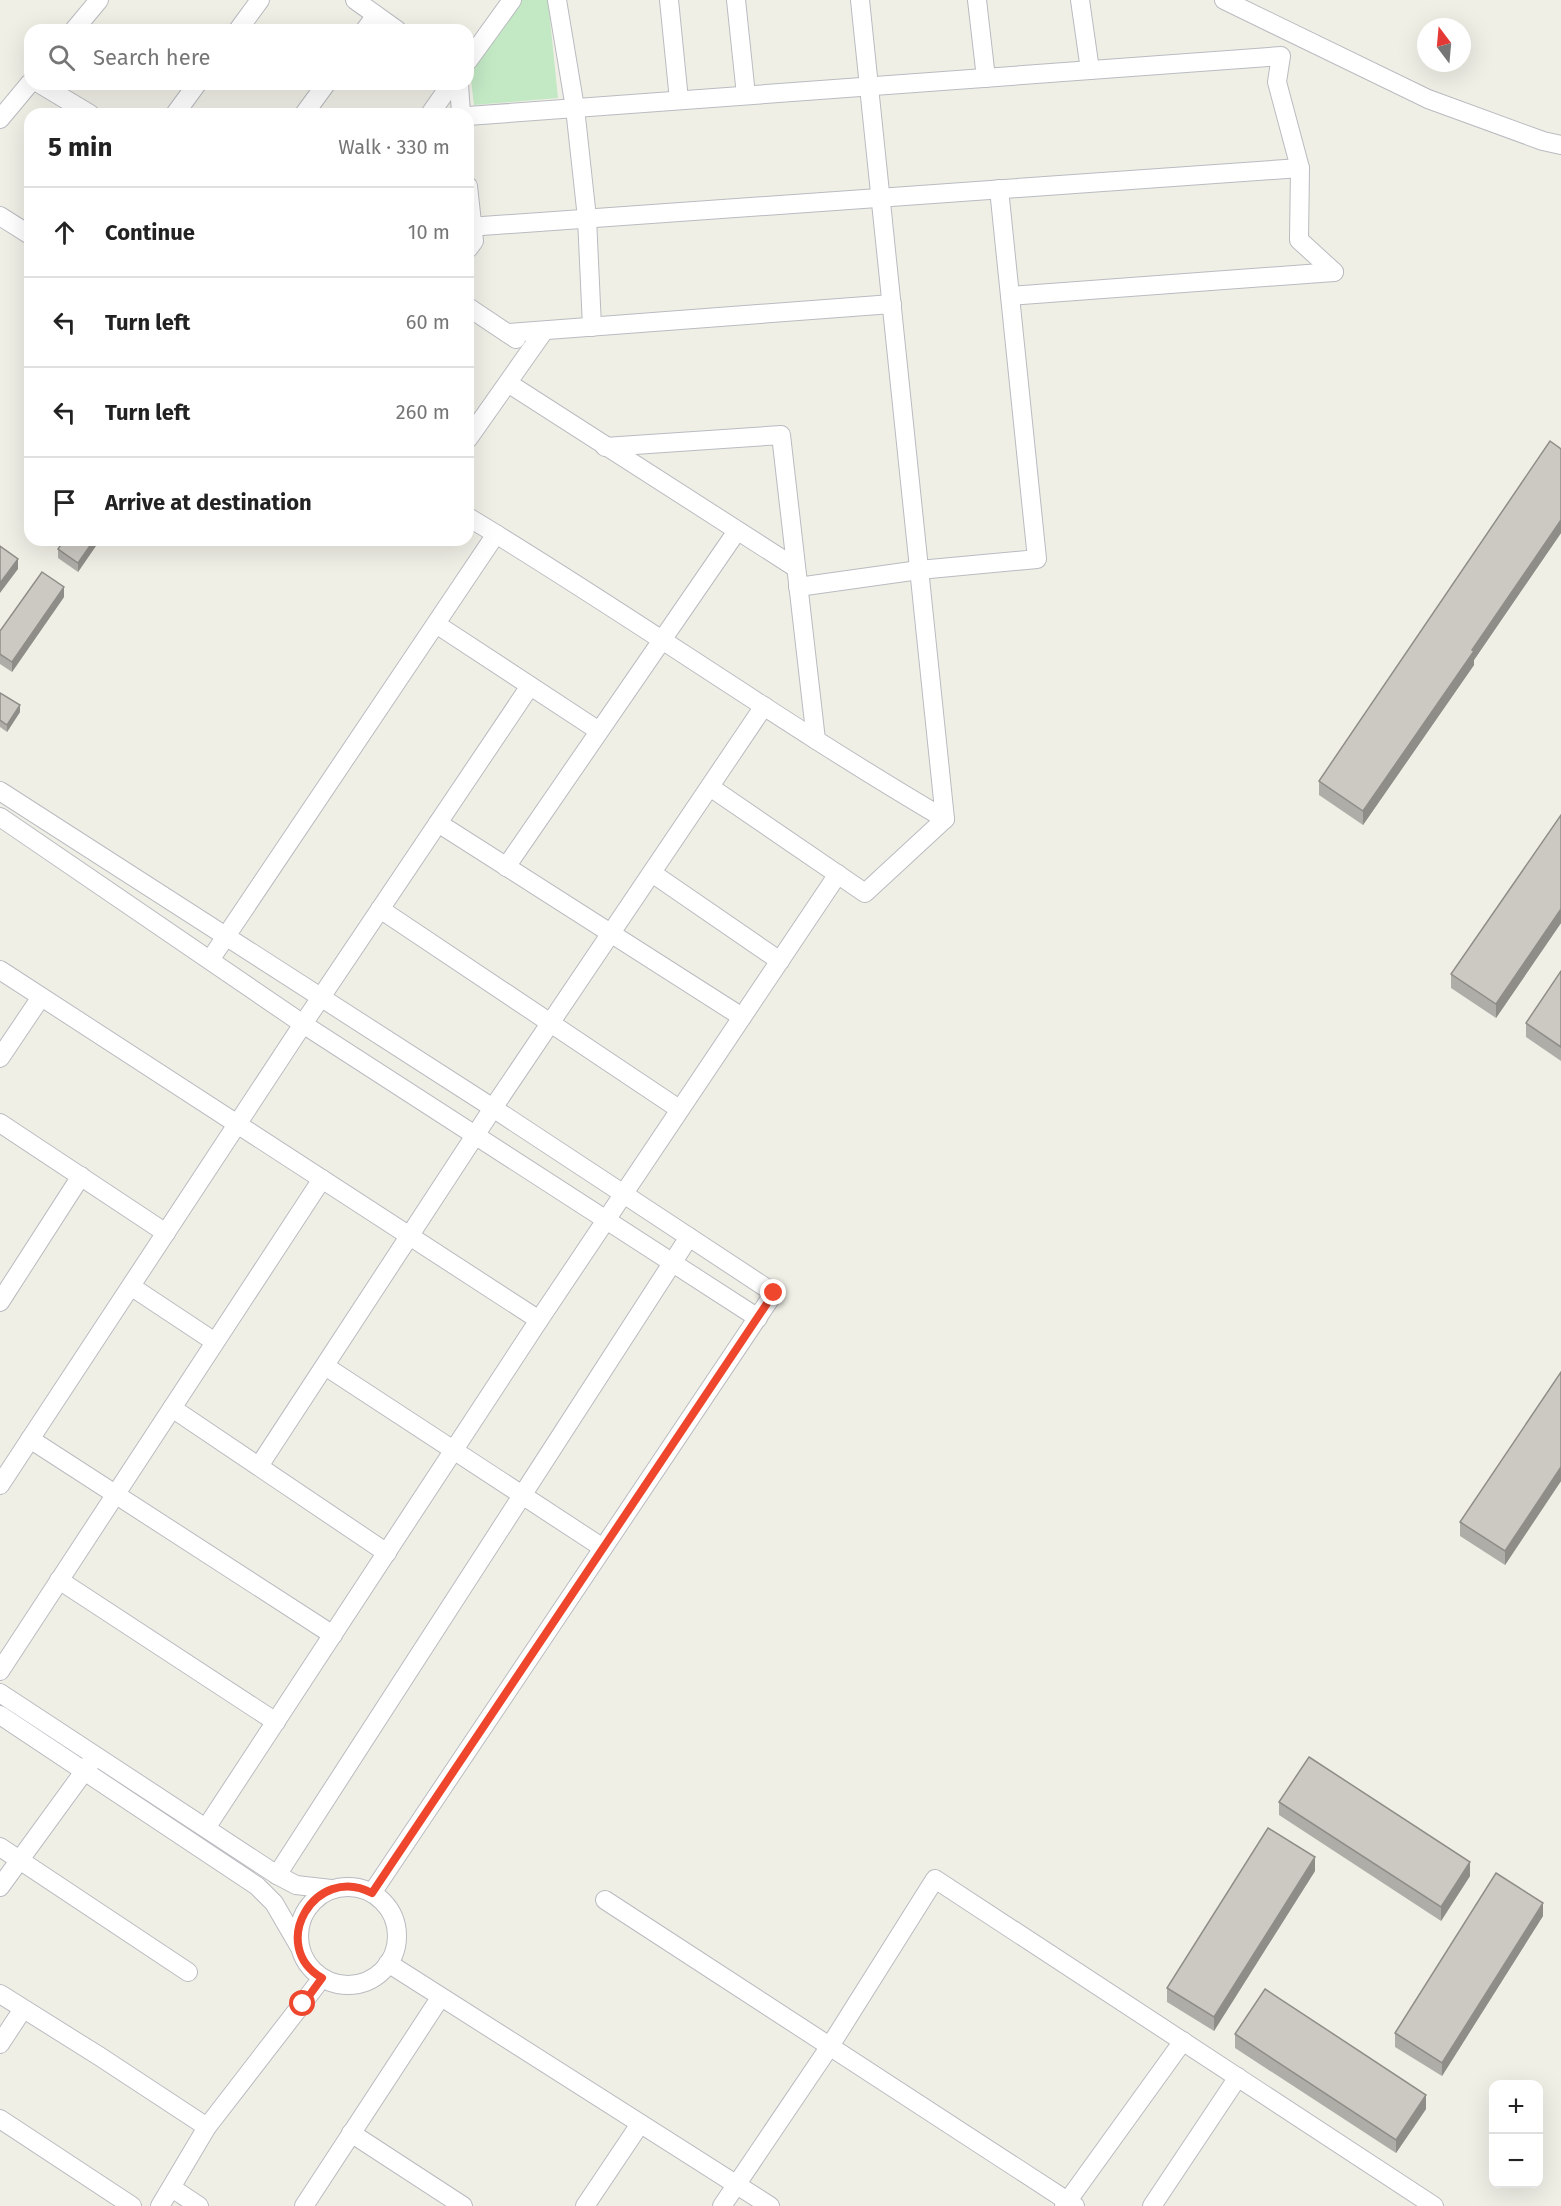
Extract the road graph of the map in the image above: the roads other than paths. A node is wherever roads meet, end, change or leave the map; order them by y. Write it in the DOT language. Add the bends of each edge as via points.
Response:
graph roads {
  1 [pos="99,0"];
  2 [pos="260,0"];
  3 [pos="355,0"];
  4 [pos="512,0"];
  5 [pos="557,0"];
  6 [pos="669,0"];
  7 [pos="736,0"];
  8 [pos="860,0"];
  9 [pos="977,0"];
  10 [pos="1080,0"];
  11 [pos="1224,0"];
  12 [pos="376,15"];
  13 [pos="79,24"];
  14 [pos="242,24"];
  15 [pos="369,24"];
  16 [pos="389,24"];
  17 [pos="474,53"];
  18 [pos="1090,70"];
  19 [pos="986,78"];
  20 [pos="869,86"];
  21 [pos="24,90"];
  22 [pos="50,90"];
  23 [pos="193,90"];
  24 [pos="322,90"];
  25 [pos="447,90"];
  26 [pos="459,90"];
  27 [pos="746,95"];
  28 [pos="679,100"];
  29 [pos="80,108"];
  30 [pos="179,108"];
  31 [pos="308,108"];
  32 [pos="434,108"];
  33 [pos="461,108"];
  34 [pos="575,108"];
  35 [pos="474,116"];
  36 [pos="0,119"];
  37 [pos="1561,145"];
  38 [pos="1300,168"];
  39 [pos="999,189"];
  40 [pos="881,198"];
  41 [pos="0,216"];
  42 [pos="587,218"];
  43 [pos="24,231"];
  44 [pos="474,235"];
  45 [pos="1010,296"];
  46 [pos="892,304"];
  47 [pos="474,311"];
  48 [pos="592,327"];
  49 [pos="544,331"];
  50 [pos="507,333"];
  51 [pos="531,349"];
  52 [pos="507,383"];
  53 [pos="474,430"];
  54 [pos="605,447"];
  55 [pos="474,521"];
  56 [pos="737,531"];
  57 [pos="496,534"];
  58 [pos="796,568"];
  59 [pos="919,570"];
  60 [pos="798,587"];
  61 [pos="436,624"];
  62 [pos="663,639"];
  63 [pos="530,686"];
  64 [pos="764,706"];
  65 [pos="599,731"];
  66 [pos="816,740"];
  67 [pos="710,787"];
  68 [pos="0,791"];
  69 [pos="20,804"];
  70 [pos="945,819"];
  71 [pos="438,823"];
  72 [pos="3,825"];
  73 [pos="506,867"];
  74 [pos="652,873"];
  75 [pos="838,874"];
  76 [pos="380,909"];
  77 [pos="611,933"];
  78 [pos="228,937"];
  79 [pos="210,960"];
  80 [pos="780,961"];
  81 [pos="0,970"];
  82 [pos="41,997"];
  83 [pos="321,997"];
  84 [pos="742,1017"];
  85 [pos="551,1023"];
  86 [pos="303,1024"];
  87 [pos="0,1058"];
  88 [pos="494,1108"];
  89 [pos="679,1109"];
  90 [pos="0,1123"];
  91 [pos="237,1124"];
  92 [pos="477,1134"];
  93 [pos="81,1176"];
  94 [pos="322,1179"];
  95 [pos="623,1194"];
  96 [pos="605,1221"];
  97 [pos="166,1233"];
  98 [pos="410,1236"];
  99 [pos="689,1237"];
  100 [pos="673,1262"];
  101 [pos="8,1274"];
  102 [pos="132,1287"];
  103 [pos="0,1302"];
  104 [pos="758,1318"];
  105 [pos="539,1320"];
  106 [pos="216,1342"];
  107 [pos="325,1366"];
  108 [pos="172,1408"];
  109 [pos="30,1440"];
  110 [pos="454,1450"];
  111 [pos="259,1466"];
  112 [pos="0,1485"];
  113 [pos="115,1495"];
  114 [pos="523,1495"];
  115 [pos="603,1548"];
  116 [pos="387,1553"];
  117 [pos="59,1580"];
  118 [pos="333,1635"];
  119 [pos="0,1671"];
  120 [pos="0,1693"];
  121 [pos="0,1715"];
  122 [pos="276,1722"];
  123 [pos="96,1756"];
  124 [pos="84,1771"];
  125 [pos="206,1828"];
  126 [pos="0,1847"];
  127 [pos="20,1859"];
  128 [pos="277,1875"];
  129 [pos="0,1887"];
  130 [pos="331,1889"];
  131 [pos="372,1893"];
  132 [pos="605,1900"];
  133 [pos="299,1946"];
  134 [pos="388,1963"];
  135 [pos="188,1972"];
  136 [pos="322,1978"];
  137 [pos="0,1994"];
  138 [pos="440,1998"];
  139 [pos="23,2009"];
  140 [pos="1183,2041"];
  141 [pos="0,2044"];
  142 [pos="830,2046"];
  143 [pos="1238,2077"];
  144 [pos="0,2119"];
  145 [pos="640,2124"];
  146 [pos="207,2127"];
  147 [pos="351,2133"];
  148 [pos="736,2184"];
  149 [pos="172,2188"];
  150 [pos="1069,2204"];
  151 [pos="132,2206"];
  152 [pos="160,2206"];
  153 [pos="199,2206"];
  154 [pos="303,2206"];
  155 [pos="463,2206"];
  156 [pos="585,2206"];
  157 [pos="722,2206"];
  158 [pos="770,2206"];
  159 [pos="1152,2206"];
  160 [pos="1434,2206"];
  1 -- 13 [label="street"];
  2 -- 14 [label="street"];
  3 -- 12 [label="street"];
  4 -- 17 [label="street"];
  5 -- 34 [label="street"];
  6 -- 28 [label="street"];
  7 -- 27 [label="street"];
  8 -- 20 [label="street"];
  9 -- 19 [label="street"];
  10 -- 18 [label="street"];
  11 -- 37 [label="street" via="1428,99"];
  12 -- 15 [label="street"];
  12 -- 16 [label="street"];
  18 -- 19 [label="street"];
  18 -- 38 [label="street" via="1281,56 1277,82"];
  19 -- 20 [label="street"];
  20 -- 27 [label="street"];
  20 -- 40 [label="street"];
  21 -- 36 [label="street"];
  22 -- 29 [label="street"];
  23 -- 30 [label="street"];
  24 -- 31 [label="street"];
  25 -- 32 [label="street"];
  26 -- 33 [label="street"];
  27 -- 28 [label="street"];
  28 -- 34 [label="street"];
  34 -- 35 [label="street"];
  34 -- 42 [label="street"];
  38 -- 39 [label="street"];
  38 -- 45 [label="street" via="1299,240 1335,272"];
  39 -- 40 [label="street"];
  39 -- 45 [label="street"];
  40 -- 42 [label="street"];
  40 -- 46 [label="street"];
  41 -- 43 [label="street"];
  42 -- 44 [label="street"];
  42 -- 48 [label="street"];
  45 -- 59 [label="street" via="1037,559"];
  46 -- 48 [label="street"];
  46 -- 59 [label="street"];
  47 -- 50 [label="street"];
  48 -- 49 [label="street"];
  49 -- 50 [label="street"];
  49 -- 51 [label="street"];
  50 -- 51 [label="street"];
  51 -- 52 [label="street"];
  52 -- 53 [label="street"];
  52 -- 54 [label="street"];
  54 -- 56 [label="street"];
  54 -- 58 [label="street" via="781,435"];
  55 -- 57 [label="street"];
  56 -- 58 [label="street"];
  56 -- 62 [label="street"];
  57 -- 61 [label="street"];
  57 -- 62 [label="street"];
  58 -- 60 [label="street"];
  59 -- 60 [label="street"];
  59 -- 70 [label="street"];
  60 -- 66 [label="street"];
  61 -- 63 [label="street"];
  61 -- 78 [label="street"];
  62 -- 64 [label="street"];
  62 -- 65 [label="street"];
  63 -- 65 [label="street"];
  63 -- 71 [label="street"];
  64 -- 66 [label="street"];
  64 -- 67 [label="street"];
  65 -- 73 [label="street"];
  66 -- 70 [label="street"];
  67 -- 74 [label="street"];
  67 -- 75 [label="street"];
  68 -- 69 [label="street"];
  69 -- 72 [label="street"];
  69 -- 78 [label="street"];
  70 -- 75 [label="street" via="865,893"];
  71 -- 73 [label="street"];
  71 -- 76 [label="street"];
  72 -- 79 [label="street"];
  73 -- 77 [label="street"];
  74 -- 77 [label="street"];
  74 -- 80 [label="street"];
  75 -- 80 [label="street"];
  76 -- 83 [label="street"];
  76 -- 85 [label="street"];
  77 -- 84 [label="street"];
  77 -- 85 [label="street"];
  78 -- 79 [label="street"];
  78 -- 83 [label="street"];
  79 -- 86 [label="street"];
  80 -- 84 [label="street"];
  81 -- 82 [label="street"];
  82 -- 87 [label="street"];
  82 -- 91 [label="street"];
  83 -- 86 [label="street"];
  83 -- 88 [label="street"];
  84 -- 89 [label="street"];
  85 -- 88 [label="street"];
  85 -- 89 [label="street"];
  86 -- 91 [label="street"];
  86 -- 92 [label="street"];
  88 -- 92 [label="street"];
  88 -- 95 [label="street"];
  89 -- 95 [label="street"];
  90 -- 93 [label="street"];
  91 -- 94 [label="street"];
  91 -- 97 [label="street"];
  92 -- 96 [label="street"];
  92 -- 98 [label="street"];
  93 -- 97 [label="street"];
  93 -- 101 [label="street"];
  94 -- 98 [label="street"];
  94 -- 106 [label="street"];
  95 -- 96 [label="street"];
  95 -- 99 [label="street"];
  96 -- 100 [label="street"];
  96 -- 105 [label="street"];
  97 -- 102 [label="street"];
  98 -- 105 [label="street"];
  98 -- 107 [label="street"];
  99 -- 100 [label="street"];
  99 -- 104 [label="street" via="774,1293"];
  100 -- 104 [label="street"];
  100 -- 114 [label="street"];
  101 -- 103 [label="street"];
  102 -- 106 [label="street"];
  102 -- 109 [label="street"];
  104 -- 115 [label="street"];
  105 -- 110 [label="street"];
  106 -- 108 [label="street"];
  107 -- 110 [label="street"];
  107 -- 111 [label="street"];
  108 -- 111 [label="street"];
  108 -- 113 [label="street"];
  109 -- 112 [label="street"];
  109 -- 113 [label="street"];
  110 -- 114 [label="street"];
  110 -- 116 [label="street"];
  111 -- 116 [label="street"];
  113 -- 117 [label="street"];
  113 -- 118 [label="street"];
  114 -- 115 [label="street"];
  114 -- 128 [label="street"];
  115 -- 131 [label="street"];
  116 -- 118 [label="street"];
  117 -- 119 [label="street"];
  117 -- 122 [label="street"];
  118 -- 122 [label="street"];
  120 -- 123 [label="street"];
  121 -- 124 [label="street"];
  122 -- 125 [label="street"];
  123 -- 124 [label="street"];
  123 -- 125 [label="street"];
  124 -- 127 [label="street"];
  124 -- 133 [label="street" via="257,1886 274,1903"];
  125 -- 128 [label="street"];
  126 -- 127 [label="street"];
  127 -- 129 [label="street"];
  127 -- 135 [label="street"];
  128 -- 130 [label="street" via="296,1885"];
  130 -- 131 [label="street" via="355,1887"];
  130 -- 133 [label="street" via="320,1894 304,1912"];
  131 -- 134 [label="street" via="386,1904 396,1925 396,1949"];
  132 -- 142 [label="street"];
  133 -- 136 [label="street" via="309,1968"];
  134 -- 136 [label="street" via="375,1977 352,1985"];
  134 -- 138 [label="street"];
  136 -- 146 [label="street"];
  137 -- 139 [label="street"];
  138 -- 145 [label="street"];
  138 -- 147 [label="street"];
  139 -- 141 [label="street"];
  139 -- 146 [label="street"];
  140 -- 142 [label="street" via="935,1879"];
  140 -- 143 [label="street"];
  140 -- 150 [label="street"];
  142 -- 148 [label="street"];
  142 -- 150 [label="street"];
  143 -- 159 [label="street"];
  143 -- 160 [label="street"];
  144 -- 151 [label="street"];
  145 -- 148 [label="street"];
  145 -- 156 [label="street"];
  146 -- 149 [label="street"];
  147 -- 154 [label="street"];
  147 -- 155 [label="street"];
  148 -- 157 [label="street"];
  148 -- 158 [label="street"];
  149 -- 152 [label="street"];
  149 -- 153 [label="street"];
}
